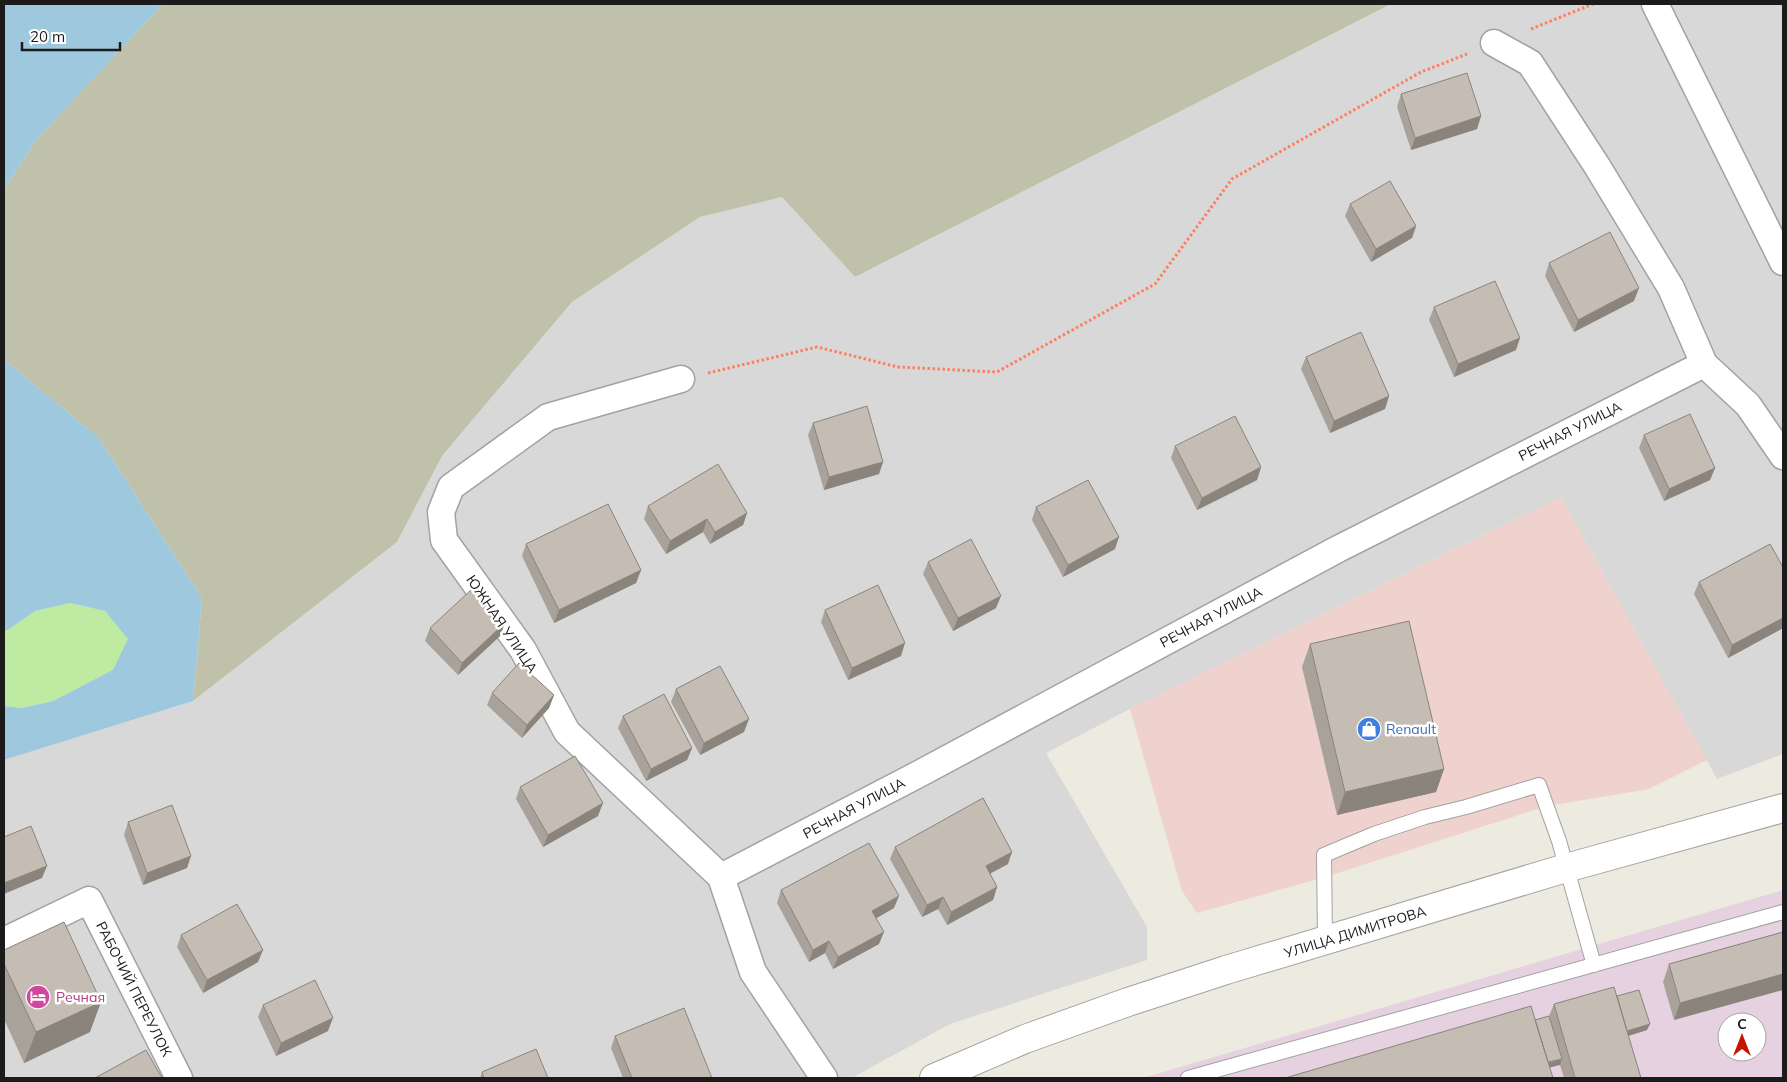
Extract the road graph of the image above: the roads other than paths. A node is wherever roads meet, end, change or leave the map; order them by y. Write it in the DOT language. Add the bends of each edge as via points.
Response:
graph roads {
  1 [pos="1655,4"];
  2 [pos="1494,43"];
  3 [pos="1783,262"];
  4 [pos="1704,364"];
  5 [pos="681,379"];
  6 [pos="1783,456"];
  7 [pos="1783,808"];
  8 [pos="1566,868"];
  9 [pos="721,877"];
  10 [pos="1783,912"];
  11 [pos="4,941"];
  12 [pos="1325,941"];
  13 [pos="1594,965"];
  14 [pos="179,1078"];
  15 [pos="824,1078"];
  16 [pos="934,1078"];
  17 [pos="1188,1078"];
  1 -- 3 [label="street"];
  2 -- 4 [label="street" via="1530,63 1671,288"];
  4 -- 6 [label="street" via="1748,405"];
  4 -- 9 [label="street, РЕЧНАЯ УЛИЦА" via="1338,549"];
  5 -- 9 [label="street, ЮЖНАЯ УЛИЦА" via="548,417 451,487 441,512 444,540 523,650 568,732"];
  7 -- 8 [label="street, УЛИЦА ДИМИТРОВА"];
  8 -- 12 [label="street, УЛИЦА ДИМИТРОВА"];
  8 -- 12 [label="lane" via="1539,785 1425,817 1324,855"];
  8 -- 13 [label="lane"];
  9 -- 15 [label="street, ЮЖНАЯ УЛИЦА" via="753,972"];
  10 -- 13 [label="lane"];
  11 -- 14 [label="street, РАБОЧИЙ ПЕРЕУЛОК" via="89,900"];
  12 -- 16 [label="street, УЛИЦА ДИМИТРОВА" via="1128,1002 1026,1039"];
  13 -- 17 [label="lane"];
}
